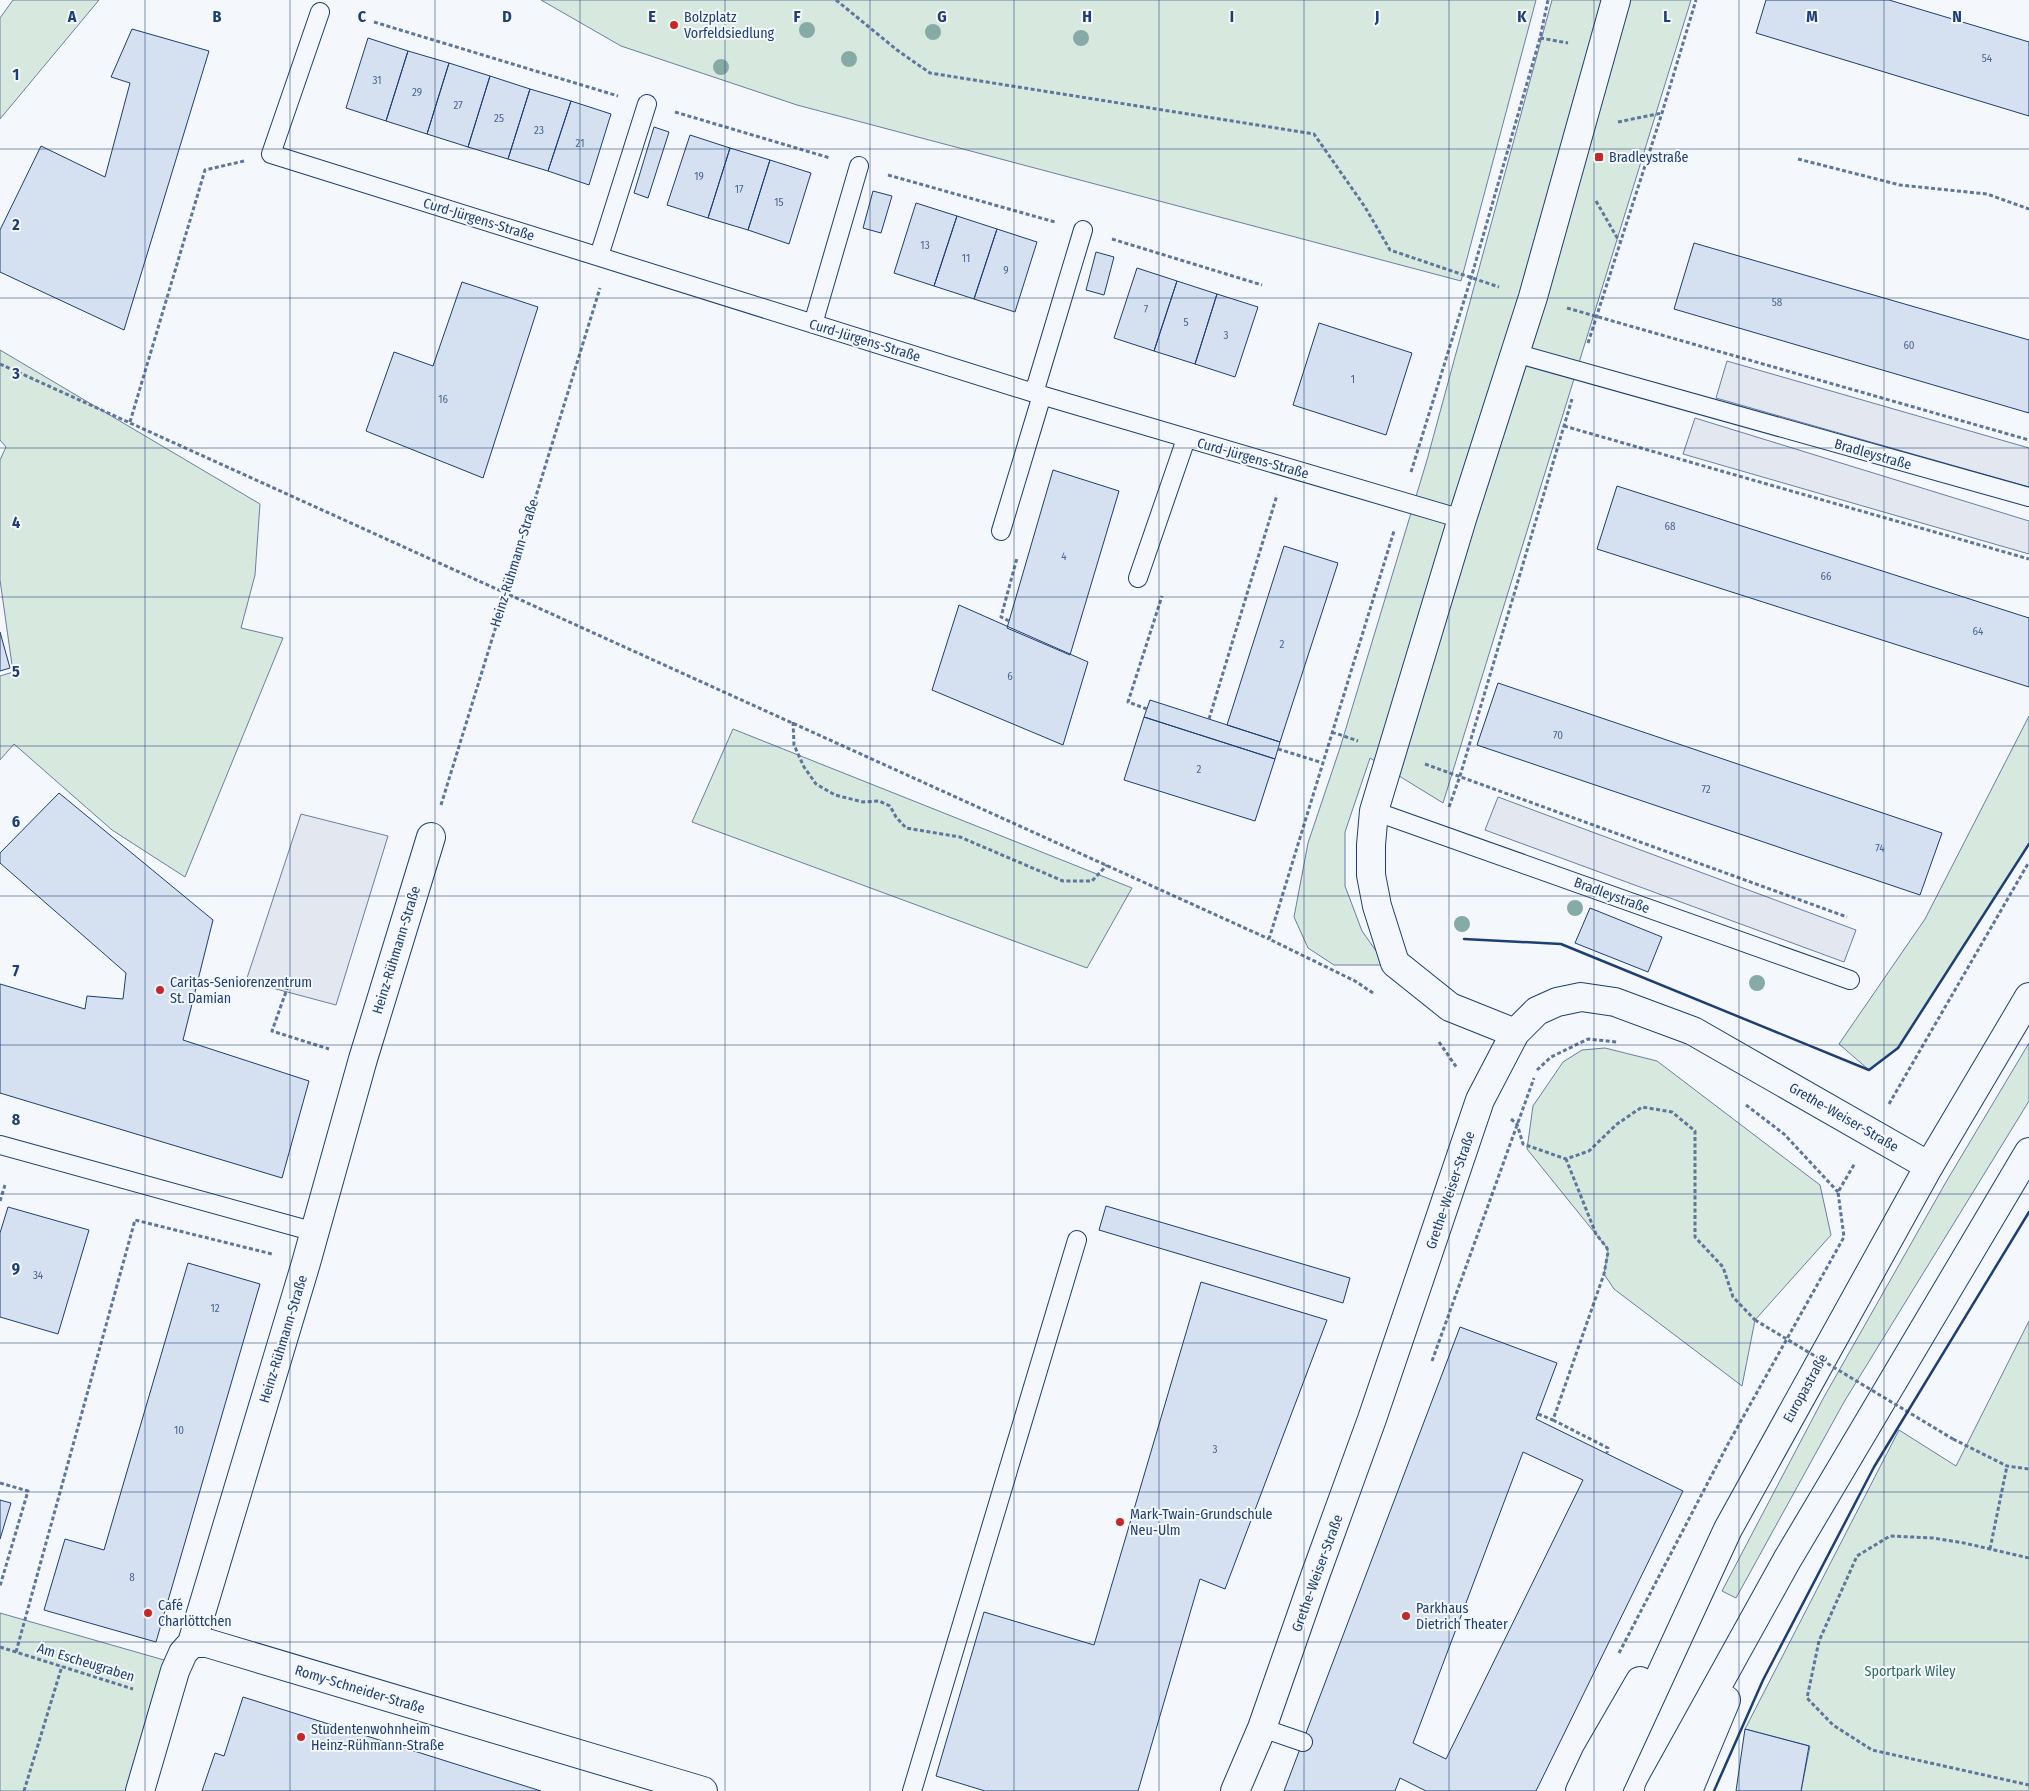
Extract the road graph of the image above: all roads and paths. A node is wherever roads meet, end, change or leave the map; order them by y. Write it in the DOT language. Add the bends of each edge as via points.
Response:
graph roads {
  1 [pos="836,0"];
  2 [pos="1616,0"];
  3 [pos="1696,0"];
  4 [pos="320,12"];
  5 [pos="374,22"];
  6 [pos="1540,38"];
  7 [pos="1576,44"];
  8 [pos="647,104"];
  9 [pos="1662,113"];
  10 [pos="1610,124"];
  11 [pos="271,154"];
  12 [pos="1798,159"];
  13 [pos="859,166"];
  14 [pos="1594,196"];
  15 [pos="2029,209"];
  16 [pos="1083,230"];
  17 [pos="1620,242"];
  18 [pos="604,258"];
  19 [pos="1262,285"];
  20 [pos="1533,297"];
  21 [pos="1595,317"];
  22 [pos="813,324"];
  23 [pos="1515,353"];
  24 [pos="0,364"];
  25 [pos="1580,372"];
  26 [pos="1038,394"];
  27 [pos="130,422"];
  28 [pos="1563,426"];
  29 [pos="1186,439"];
  30 [pos="2029,440"];
  31 [pos="1286,468"];
  32 [pos="2029,497"];
  33 [pos="1462,519"];
  34 [pos="1001,531"];
  35 [pos="2029,560"];
  36 [pos="1138,578"];
  37 [pos="505,591"];
  38 [pos="1208,719"];
  39 [pos="793,722"];
  40 [pos="1332,732"];
  41 [pos="1278,749"];
  42 [pos="1390,752"];
  43 [pos="1323,763"];
  44 [pos="1460,776"];
  45 [pos="1374,811"];
  46 [pos="1439,833"];
  47 [pos="431,837"];
  48 [pos="2029,862"];
  49 [pos="1107,865"];
  50 [pos="1847,917"];
  51 [pos="1269,939"];
  52 [pos="1850,980"];
  53 [pos="288,986"];
  54 [pos="2029,997"];
  55 [pos="1515,1033"];
  56 [pos="1623,1043"];
  57 [pos="363,1060"];
  58 [pos="1480,1100"];
  59 [pos="1742,1102"];
  60 [pos="1517,1124"];
  61 [pos="1872,1133"];
  62 [pos="0,1145"];
  63 [pos="2029,1152"];
  64 [pos="1566,1159"];
  65 [pos="1929,1166"];
  66 [pos="5,1185"];
  67 [pos="1838,1192"];
  68 [pos="0,1201"];
  69 [pos="315,1232"];
  70 [pos="1077,1240"];
  71 [pos="306,1263"];
  72 [pos="1538,1414"];
  73 [pos="1554,1420"];
  74 [pos="1606,1453"];
  75 [pos="2007,1466"];
  76 [pos="2029,1470"];
  77 [pos="0,1483"];
  78 [pos="1728,1529"];
  79 [pos="1990,1549"];
  80 [pos="2029,1558"];
  81 [pos="1787,1560"];
  82 [pos="0,1586"];
  83 [pos="192,1643"];
  84 [pos="0,1647"];
  85 [pos="16,1652"];
  86 [pos="1618,1654"];
  87 [pos="62,1666"];
  88 [pos="166,1699"];
  89 [pos="1262,1728"];
  90 [pos="1302,1742"];
  91 [pos="2029,1785"];
  92 [pos="24,1791"];
  93 [pos="140,1791"];
  94 [pos="703,1791"];
  95 [pos="912,1791"];
  96 [pos="1235,1791"];
  97 [pos="1580,1791"];
  98 [pos="1607,1791"];
  99 [pos="1658,1791"];
  100 [pos="1688,1791"];
  1 -- 20 [label="path" via="930,73 1314,134 1390,250"];
  2 -- 20 [label="street"];
  3 -- 9 [label="path"];
  4 -- 11 [label="lane"];
  5 -- 8 [label="path"];
  6 -- 7 [label="path"];
  8 -- 13 [label="path"];
  8 -- 18 [label="lane"];
  9 -- 10 [label="path"];
  9 -- 17 [label="path"];
  11 -- 18 [label="lane, Curd-Jürgens-Straße"];
  11 -- 27 [label="path" via="205,170"];
  12 -- 15 [label="path" via="1900,185 1987,194"];
  13 -- 16 [label="path"];
  13 -- 22 [label="lane"];
  14 -- 17 [label="path"];
  16 -- 19 [label="path"];
  16 -- 26 [label="lane"];
  17 -- 21 [label="path"];
  18 -- 22 [label="lane, Curd-Jürgens-Straße"];
  18 -- 37 [label="path, Heinz-Rühmann-Straße"];
  20 -- 23 [label="street"];
  21 -- 25 [label="path"];
  21 -- 30 [label="path"];
  22 -- 26 [label="lane, Curd-Jürgens-Straße"];
  23 -- 25 [label="lane, Bradleystraße"];
  23 -- 33 [label="street"];
  24 -- 27 [label="path"];
  25 -- 28 [label="path"];
  25 -- 32 [label="lane, Bradleystraße"];
  26 -- 29 [label="lane, Curd-Jürgens-Straße"];
  26 -- 34 [label="lane"];
  27 -- 37 [label="path"];
  28 -- 35 [label="path"];
  28 -- 44 [label="path"];
  29 -- 31 [label="lane, Curd-Jürgens-Straße"];
  29 -- 36 [label="lane"];
  31 -- 33 [label="lane, Curd-Jürgens-Straße"];
  31 -- 38 [label="path"];
  33 -- 42 [label="street"];
  37 -- 39 [label="path"];
  37 -- 47 [label="path, Heinz-Rühmann-Straße"];
  39 -- 49 [label="path"];
  39 -- 49 [label="path" via="794,745 816,784 835,795 863,802 879,801 890,806 906,828 960,837 1063,882 1092,881"];
  40 -- 42 [label="path"];
  41 -- 43 [label="path"];
  42 -- 44 [label="path"];
  42 -- 45 [label="street"];
  44 -- 46 [label="path"];
  44 -- 50 [label="path"];
  45 -- 46 [label="lane, Bradleystraße"];
  45 -- 55 [label="street" via="1371,875 1394,963 1450,1007"];
  46 -- 52 [label="lane, Bradleystraße"];
  47 -- 57 [label="street, Heinz-Rühmann-Straße"];
  48 -- 61 [label="path"];
  49 -- 51 [label="path"];
  53 -- 57 [label="path" via="272,1031"];
  54 -- 65 [label="street, Europastraße"];
  55 -- 58 [label="street, Grethe-Weiser-Straße"];
  55 -- 61 [label="street, Grethe-Weiser-Straße" via="1537,1011 1557,1002 1581,997 1615,1002 1693,1031"];
  56 -- 60 [label="path" via="1588,1039 1551,1057 1536,1070"];
  57 -- 69 [label="street, Heinz-Rühmann-Straße"];
  58 -- 60 [label="path" via="1496,1106"];
  58 -- 89 [label="street, Grethe-Weiser-Straße" via="1372,1419"];
  59 -- 67 [label="path" via="1784,1134"];
  60 -- 64 [label="path" via="1523,1144"];
  61 -- 65 [label="street, Grethe-Weiser-Straße"];
  61 -- 67 [label="path"];
  62 -- 69 [label="lane"];
  63 -- 81 [label="street"];
  64 -- 73 [label="path" via="1596,1234 1608,1252 1604,1274"];
  64 -- 75 [label="path, bridge" via="1589,1151 1616,1124 1642,1107 1672,1112 1695,1130 1695,1237 1723,1267 1733,1297 1755,1320 1953,1439"];
  65 -- 78 [label="street, Europastraße"];
  66 -- 68 [label="path"];
  67 -- 86 [label="path" via="1844,1237 1728,1444"];
  69 -- 71 [label="street, Heinz-Rühmann-Straße"];
  70 -- 95 [label="lane"];
  71 -- 83 [label="street, Heinz-Rühmann-Straße"];
  71 -- 85 [label="path" via="134,1220"];
  72 -- 73 [label="path"];
  73 -- 74 [label="path" via="1608,1448"];
  75 -- 76 [label="path"];
  75 -- 79 [label="path"];
  77 -- 82 [label="path" via="28,1492"];
  78 -- 97 [label="street" via="1596,1757"];
  78 -- 98 [label="street, Europastraße"];
  79 -- 80 [label="path"];
  79 -- 91 [label="path" via="1932,1538 1890,1536 1857,1556 1819,1640 1808,1698 1833,1725 1872,1750"];
  81 -- 99 [label="street"];
  81 -- 100 [label="street"];
  83 -- 88 [label="street" via="183,1653"];
  83 -- 94 [label="street, Romy-Schneider-Straße" via="207,1643"];
  84 -- 85 [label="path, Am Escheugraben"];
  85 -- 87 [label="path, Am Escheugraben"];
  87 -- 88 [label="path, Am Escheugraben"];
  87 -- 92 [label="path"];
  88 -- 93 [label="street"];
  89 -- 90 [label="lane"];
  89 -- 96 [label="street, Grethe-Weiser-Straße"];
}
